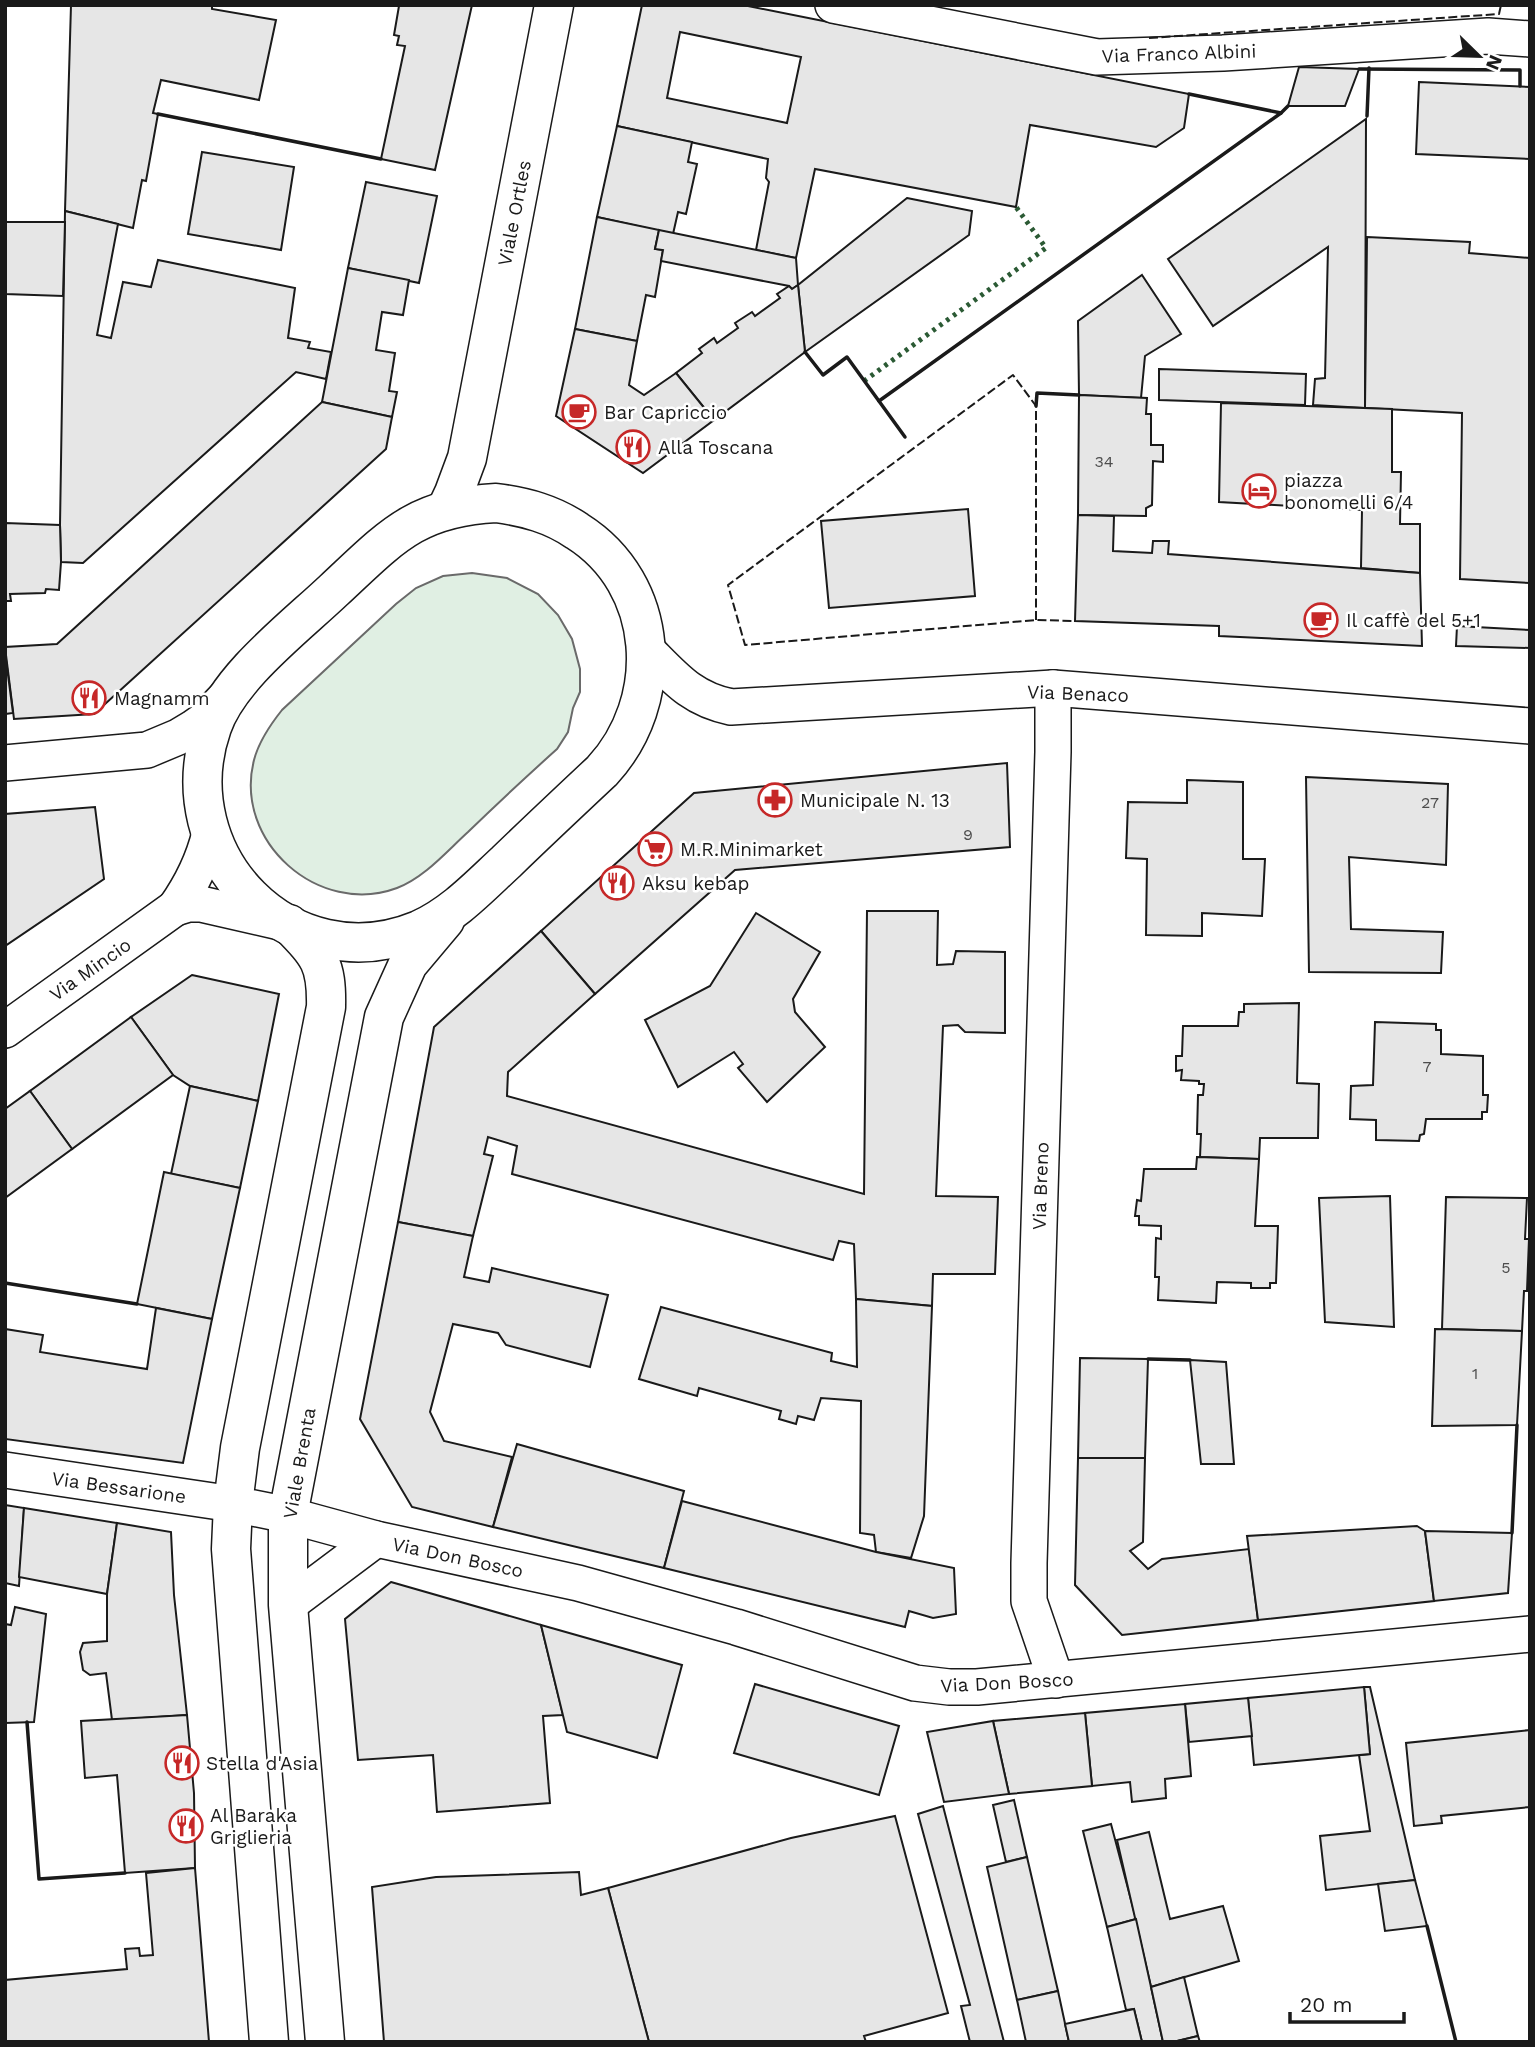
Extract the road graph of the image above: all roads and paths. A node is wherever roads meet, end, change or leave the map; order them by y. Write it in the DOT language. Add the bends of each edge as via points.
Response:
graph roads {
  1 [pos="554,5"];
  2 [pos="833,5"];
  3 [pos="1530,39"];
  4 [pos="474,421"];
  5 [pos="521,506"];
  6 [pos="446,510"];
  7 [pos="646,649"];
  8 [pos="1053,688"];
  9 [pos="231,692"];
  10 [pos="1530,726"];
  11 [pos="5,763"];
  12 [pos="209,833"];
  13 [pos="175,908"];
  14 [pos="453,911"];
  15 [pos="289,925"];
  16 [pos="5,1030"];
  17 [pos="5,1470"];
  18 [pos="233,1504"];
  19 [pos="288,1514"];
  20 [pos="376,1539"];
  21 [pos="288,1605"];
  22 [pos="1530,1634"];
  23 [pos="1056,1680"];
  24 [pos="269,2042"];
  25 [pos="325,2042"];
  1 -- 4 [label="street, Viale Ortles"];
  2 -- 3 [label="street, Via Franco Albini" via="1097,57 1488,36"];
  4 -- 5 [label="street, Viale Ortles" via="486,468"];
  4 -- 6 [label="street, Viale Ortles" via="467,458"];
  5 -- 6 [label="street" via="471,504"];
  5 -- 7 [label="street" via="580,532 606,555 631,593"];
  6 -- 9 [label="street" via="417,520 379,548"];
  7 -- 8 [label="street, Via Benaco" via="691,692 731,707"];
  7 -- 14 [label="street" via="642,701 613,760"];
  8 -- 10 [label="street, Via Benaco"];
  8 -- 23 [label="street, Via Breno" via="1029,1601"];
  9 -- 11 [label="street" via="193,728 147,750"];
  9 -- 12 [label="street" via="212,725 203,765"];
  12 -- 13 [label="street, Via Mincio" via="190,888"];
  12 -- 15 [label="street" via="223,863 247,895"];
  13 -- 15 [label="street" via="201,904"];
  13 -- 16 [label="street, Via Mincio"];
  14 -- 15 [label="street" via="420,929 374,941 334,939"];
  14 -- 19 [label="street, Viale Brenta" via="408,964 384,1017"];
  15 -- 18 [label="street" via="321,963 327,980 326,1007"];
  17 -- 18 [label="street, Via Bessarione"];
  18 -- 19 [label="street, Via Don Bosco"];
  18 -- 24 [label="street" via="231,1549"];
  19 -- 20 [label="street, Via Don Bosco"];
  19 -- 21 [label="street, Viale Brenta"];
  20 -- 21 [label="street, Via Don Bosco"];
  20 -- 23 [label="street, Via Don Bosco" via="578,1583 915,1683 978,1687"];
  21 -- 25 [label="street, Viale Brenta"];
  22 -- 23 [label="street, Via Don Bosco"];
}
